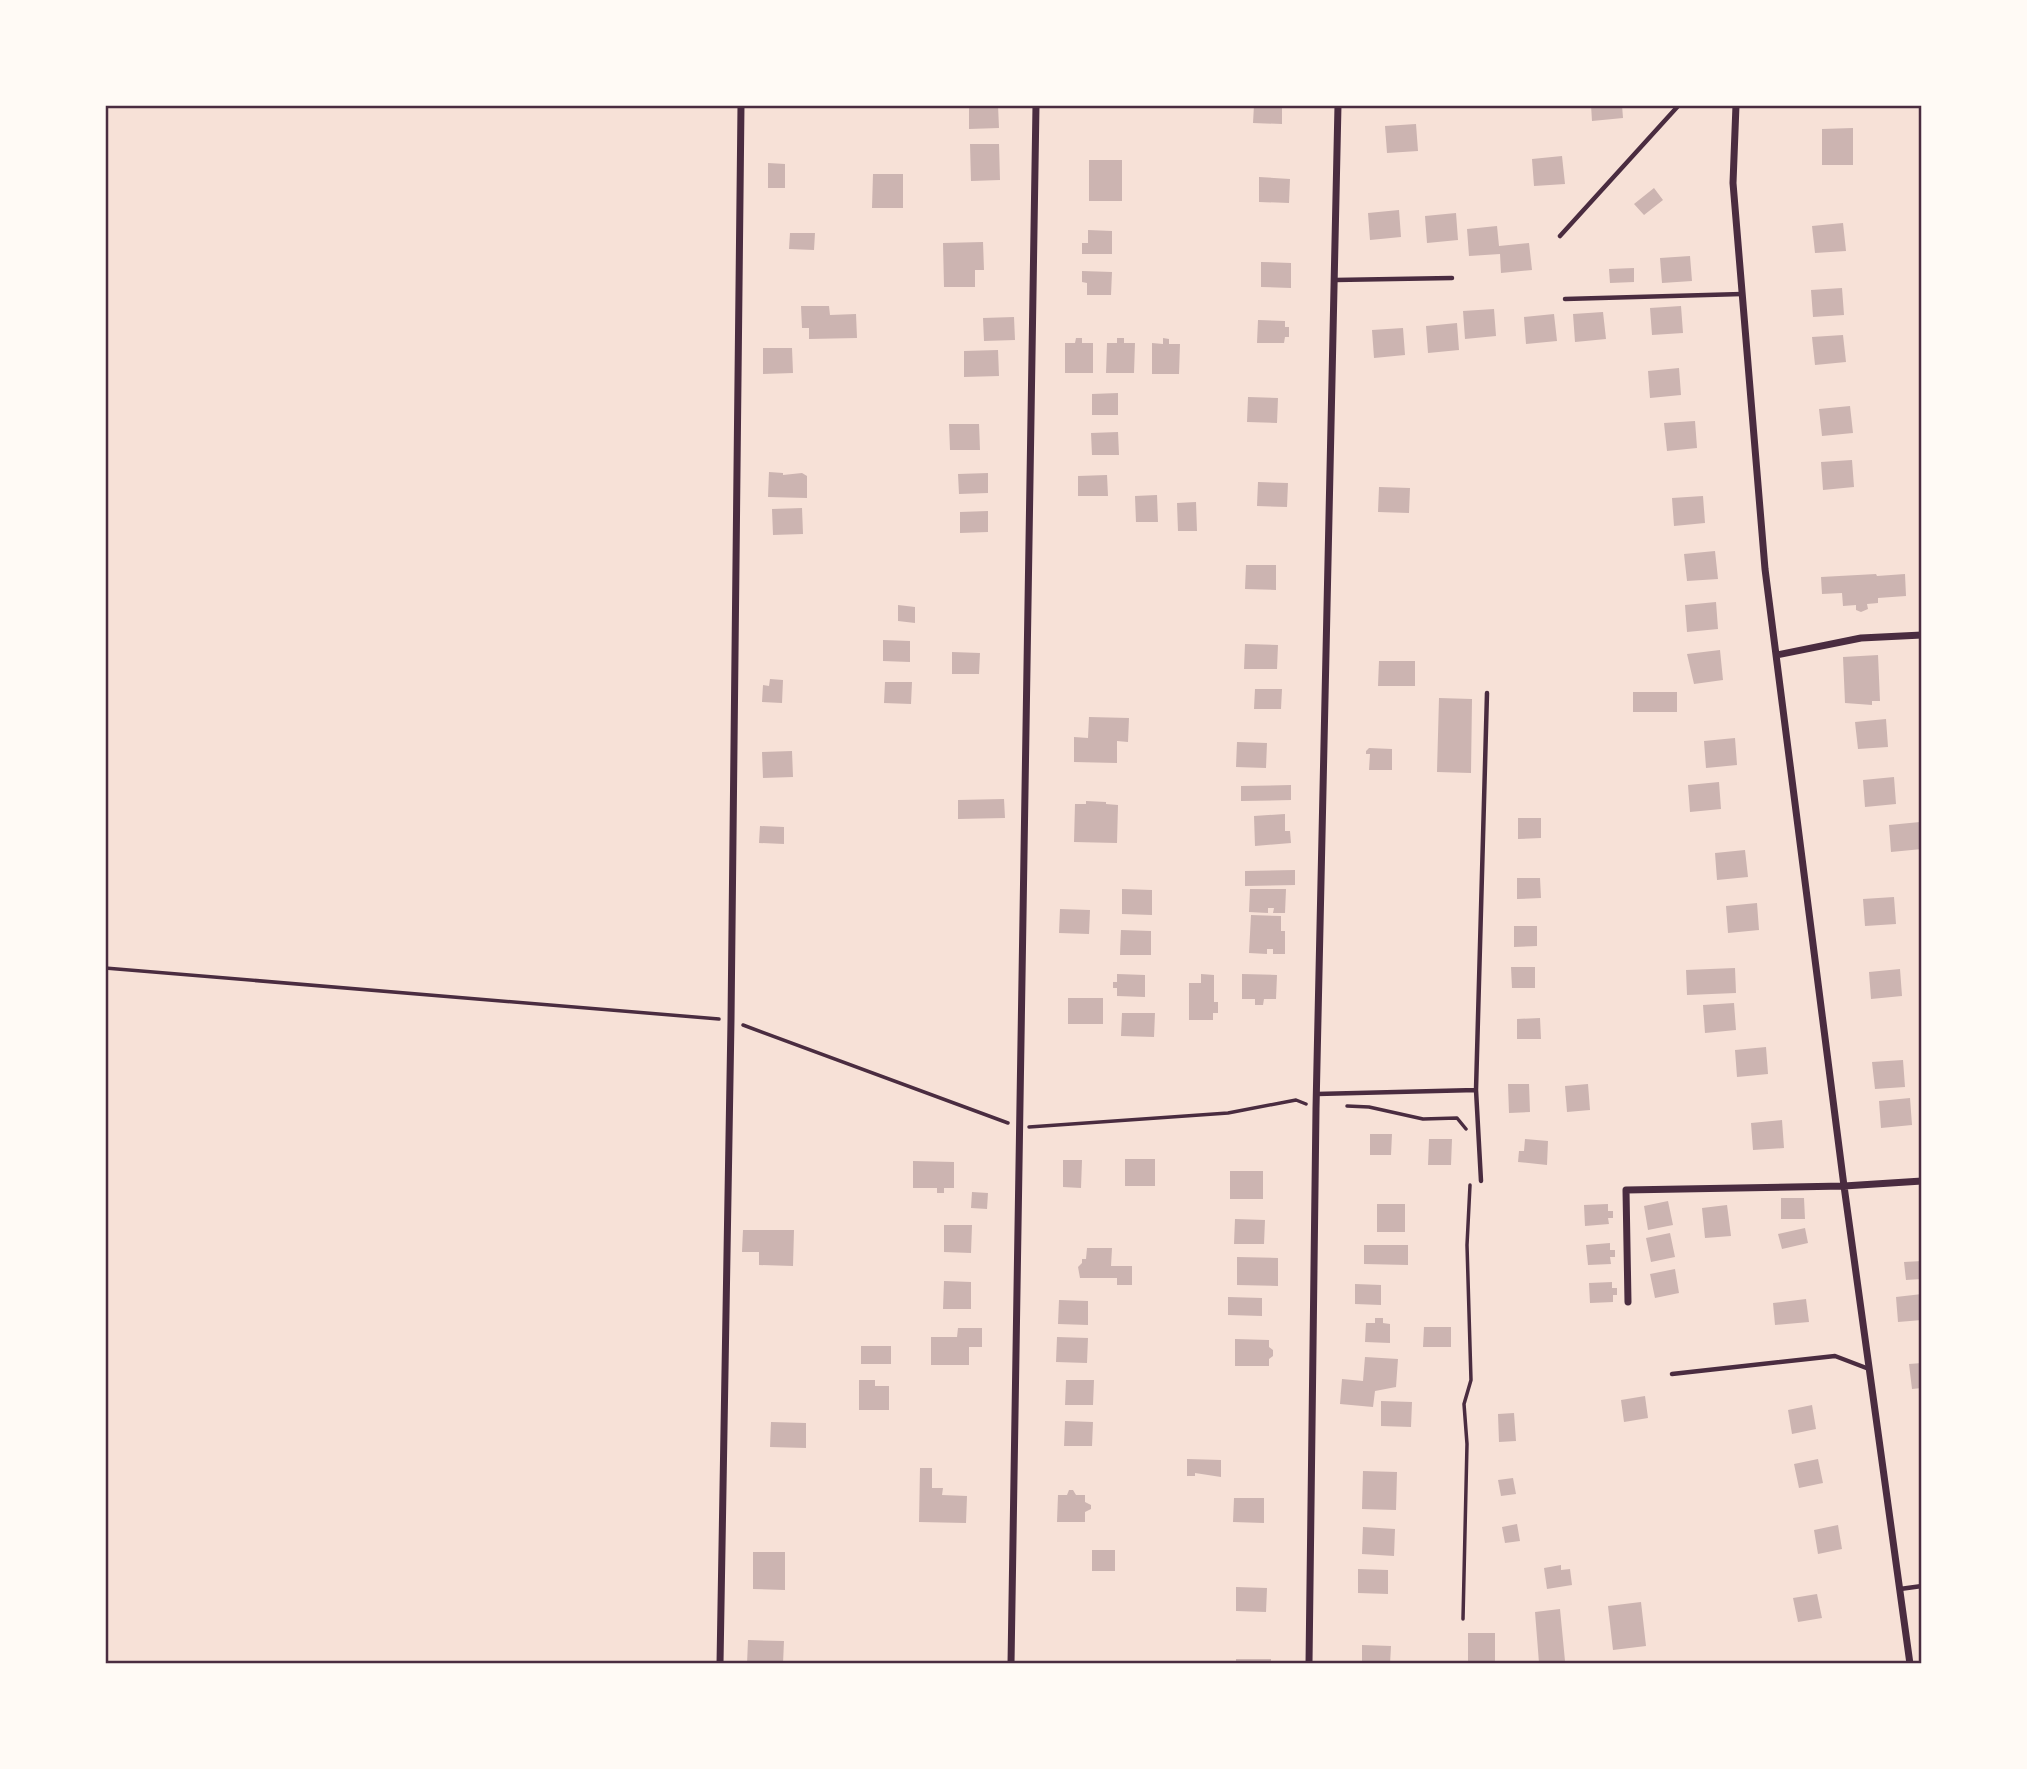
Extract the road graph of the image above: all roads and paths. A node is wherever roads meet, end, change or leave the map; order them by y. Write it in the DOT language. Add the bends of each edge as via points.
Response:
graph roads {
  1 [pos="741,105"];
  2 [pos="1036,105"];
  3 [pos="1338,105"];
  4 [pos="1679,105"];
  5 [pos="1736,105"];
  6 [pos="1560,236"];
  7 [pos="1452,278"];
  8 [pos="1335,280"];
  9 [pos="1742,294"];
  10 [pos="1565,299"];
  11 [pos="1922,635"];
  12 [pos="1777,655"];
  13 [pos="1487,693"];
  14 [pos="105,968"];
  15 [pos="731,1020"];
  16 [pos="1476,1090"];
  17 [pos="1317,1094"];
  18 [pos="1316,1109"];
  19 [pos="1020,1127"];
  20 [pos="1470,1133"];
  21 [pos="1470,1181"];
  22 [pos="1481,1181"];
  23 [pos="1922,1181"];
  24 [pos="1844,1186"];
  25 [pos="1628,1302"];
  26 [pos="1870,1369"];
  27 [pos="1672,1374"];
  28 [pos="1922,1586"];
  29 [pos="1900,1589"];
  30 [pos="1463,1619"];
  31 [pos="720,1664"];
  32 [pos="1011,1664"];
  33 [pos="1309,1664"];
  34 [pos="1910,1664"];
  1 -- 15 [label="street"];
  2 -- 19 [label="street"];
  3 -- 8 [label="street"];
  4 -- 6 [label="lane"];
  5 -- 9 [label="street" via="1732,183"];
  7 -- 8 [label="lane"];
  8 -- 17 [label="street"];
  9 -- 10 [label="lane"];
  9 -- 12 [label="street"];
  11 -- 12 [label="street" via="1861,638"];
  12 -- 24 [label="street"];
  13 -- 16 [label="lane"];
  14 -- 15 [label="path"];
  15 -- 19 [label="path"];
  15 -- 31 [label="street"];
  16 -- 17 [label="lane"];
  16 -- 22 [label="lane"];
  17 -- 18 [label="street"];
  18 -- 19 [label="path" via="1296,1100 1228,1113"];
  18 -- 20 [label="path" via="1337,1105 1423,1119 1457,1118"];
  18 -- 33 [label="street"];
  19 -- 32 [label="street"];
  21 -- 30 [label="path" via="1471,1380 1464,1404"];
  23 -- 24 [label="street"];
  24 -- 25 [label="street" via="1626,1190"];
  24 -- 26 [label="street"];
  26 -- 27 [label="lane" via="1835,1356"];
  26 -- 29 [label="street"];
  28 -- 29 [label="lane"];
  29 -- 34 [label="street"];
}
